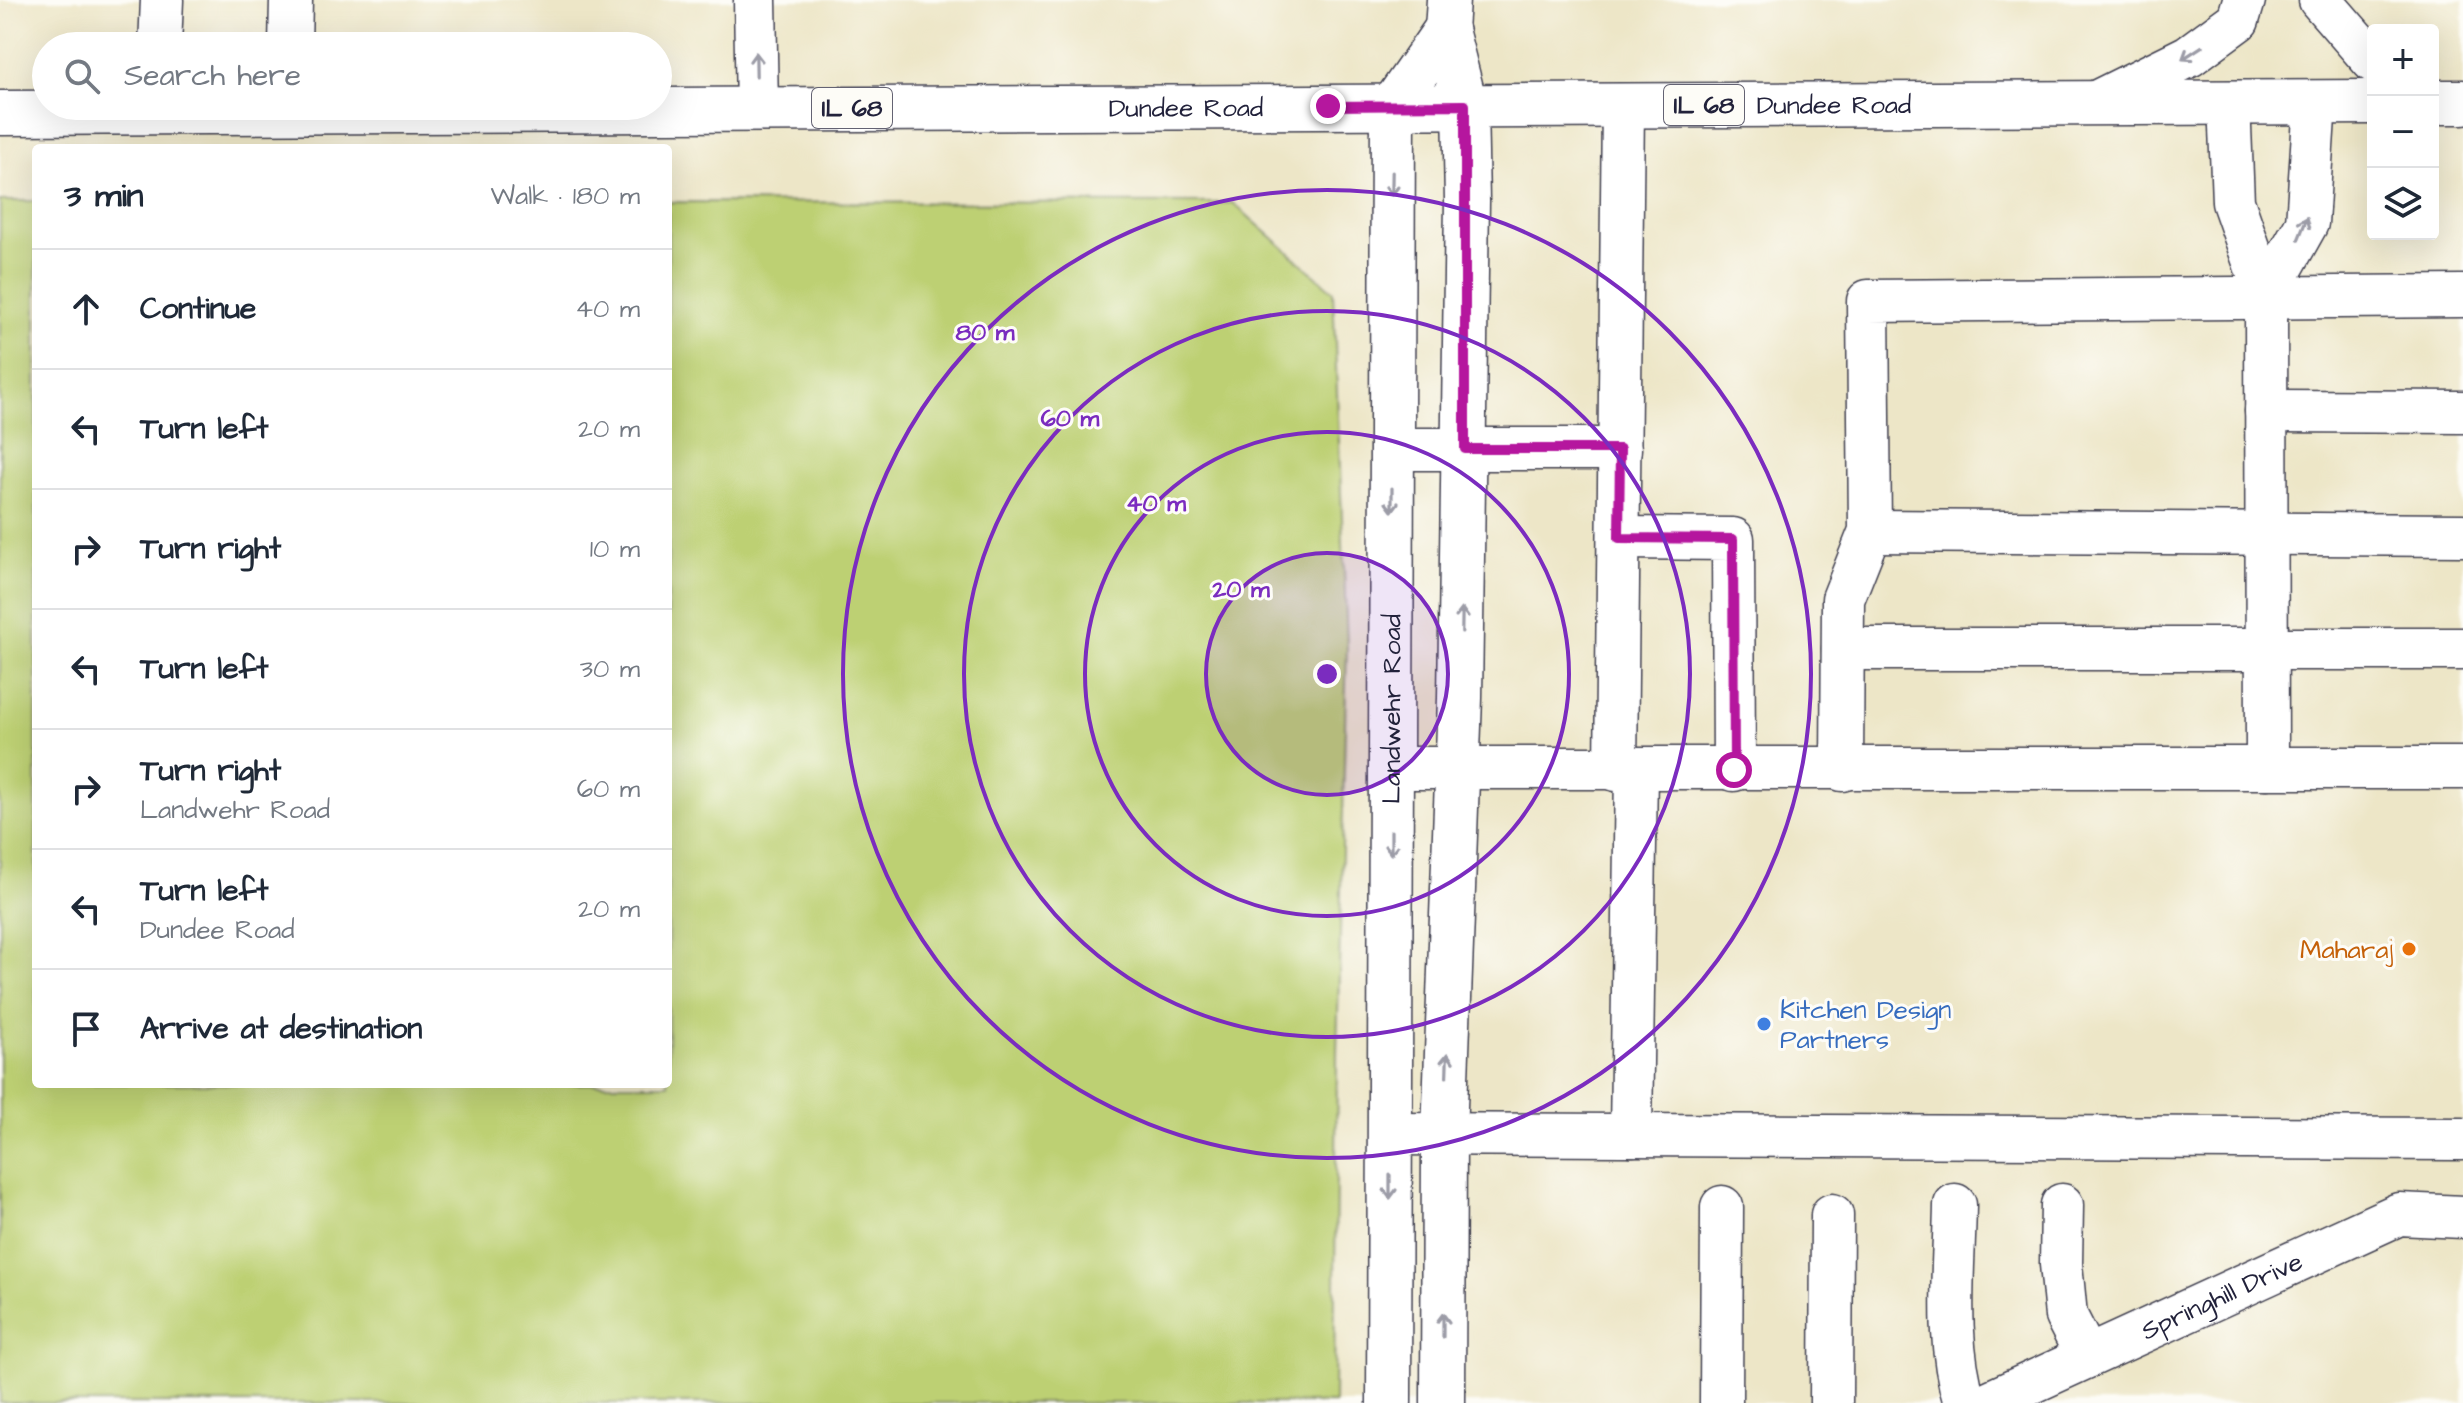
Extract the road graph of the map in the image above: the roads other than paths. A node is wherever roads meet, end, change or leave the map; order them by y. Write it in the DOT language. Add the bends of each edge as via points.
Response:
graph roads {
  1 [pos="162,0"];
  2 [pos="291,0"];
  3 [pos="755,0"];
  4 [pos="2244,0"];
  5 [pos="2320,0"];
  6 [pos="1447,15"];
  7 [pos="161,32"];
  8 [pos="290,32"];
  9 [pos="2367,54"];
  10 [pos="2439,83"];
  11 [pos="2463,91"];
  12 [pos="2229,102"];
  13 [pos="2315,102"];
  14 [pos="2367,102"];
  15 [pos="2439,102"];
  16 [pos="2463,102"];
  17 [pos="2094,103"];
  18 [pos="1465,105"];
  19 [pos="1623,105"];
  20 [pos="1393,106"];
  21 [pos="672,109"];
  22 [pos="757,109"];
  23 [pos="32,112"];
  24 [pos="0,113"];
  25 [pos="2266,296"];
  26 [pos="2463,296"];
  27 [pos="2266,411"];
  28 [pos="2463,412"];
  29 [pos="1392,449"];
  30 [pos="1465,449"];
  31 [pos="1620,449"];
  32 [pos="1870,531"];
  33 [pos="2267,533"];
  34 [pos="2463,535"];
  35 [pos="1619,538"];
  36 [pos="1843,649"];
  37 [pos="2267,649"];
  38 [pos="2463,649"];
  39 [pos="1392,768"];
  40 [pos="1457,768"];
  41 [pos="2267,768"];
  42 [pos="2463,768"];
  43 [pos="1626,770"];
  44 [pos="1734,770"];
  45 [pos="1842,770"];
  46 [pos="1390,1134"];
  47 [pos="1444,1134"];
  48 [pos="1631,1135"];
  49 [pos="2463,1139"];
  50 [pos="1955,1205"];
  51 [pos="2062,1205"];
  52 [pos="1722,1207"];
  53 [pos="1832,1215"];
  54 [pos="2463,1217"];
  55 [pos="2087,1357"];
  56 [pos="1389,1403"];
  57 [pos="1443,1403"];
  58 [pos="1721,1403"];
  59 [pos="1831,1403"];
  60 [pos="1965,1403"];
  61 [pos="1987,1403"];
  1 -- 7 [label="street"];
  2 -- 8 [label="street"];
  22 -- 3 [label="street, one-way"];
  4 -- 17 [label="street, one-way" via="2238,20 2189,56"];
  5 -- 9 [label="street"];
  6 -- 18 [label="main road"];
  6 -- 20 [label="main road"];
  10 -- 11 [label="street"];
  12 -- 13 [label="main road, Dundee Road / IL 68"];
  12 -- 17 [label="main road, Dundee Road / IL 68"];
  12 -- 25 [label="street" via="2233,202"];
  13 -- 14 [label="main road, Dundee Road / IL 68"];
  25 -- 13 [label="street, one-way" via="2307,223"];
  15 -- 16 [label="main road"];
  17 -- 19 [label="main road, Dundee Road / IL 68"];
  18 -- 19 [label="main road, Dundee Road / IL 68"];
  18 -- 20 [label="main road, Dundee Road / IL 68"];
  18 -- 30 [label="main road"];
  19 -- 31 [label="street"];
  20 -- 22 [label="main road, Dundee Road / IL 68"];
  20 -- 29 [label="main road, Landwehr Road, one-way"];
  21 -- 22 [label="main road, Dundee Road / IL 68"];
  23 -- 24 [label="main road, Dundee Road / IL 68"];
  25 -- 26 [label="street"];
  25 -- 27 [label="street"];
  25 -- 32 [label="street" via="1868,301"];
  27 -- 28 [label="street"];
  27 -- 33 [label="street"];
  29 -- 30 [label="street"];
  29 -- 39 [label="main road, Landwehr Road, one-way"];
  30 -- 31 [label="street"];
  40 -- 30 [label="main road, one-way"];
  31 -- 35 [label="street"];
  32 -- 33 [label="street"];
  32 -- 36 [label="street" via="1843,599"];
  33 -- 34 [label="street"];
  33 -- 37 [label="street"];
  35 -- 43 [label="street"];
  35 -- 44 [label="street" via="1733,539"];
  36 -- 37 [label="street"];
  36 -- 45 [label="street"];
  37 -- 38 [label="street"];
  37 -- 41 [label="street"];
  39 -- 40 [label="street"];
  39 -- 46 [label="main road, Landwehr Road, one-way"];
  40 -- 43 [label="street"];
  47 -- 40 [label="main road, one-way"];
  41 -- 42 [label="street"];
  41 -- 45 [label="street"];
  43 -- 44 [label="street"];
  43 -- 48 [label="street"];
  44 -- 45 [label="street"];
  46 -- 47 [label="street"];
  46 -- 56 [label="main road, Landwehr Road, one-way"];
  47 -- 48 [label="street"];
  57 -- 47 [label="main road, one-way"];
  48 -- 49 [label="street"];
  50 -- 60 [label="street" via="1952,1329 1955,1371"];
  51 -- 55 [label="street" via="2066,1316"];
  52 -- 58 [label="street"];
  53 -- 59 [label="street"];
  54 -- 55 [label="street, Springhill Drive" via="2399,1214"];
  55 -- 61 [label="street, Springhill Drive"];
}
